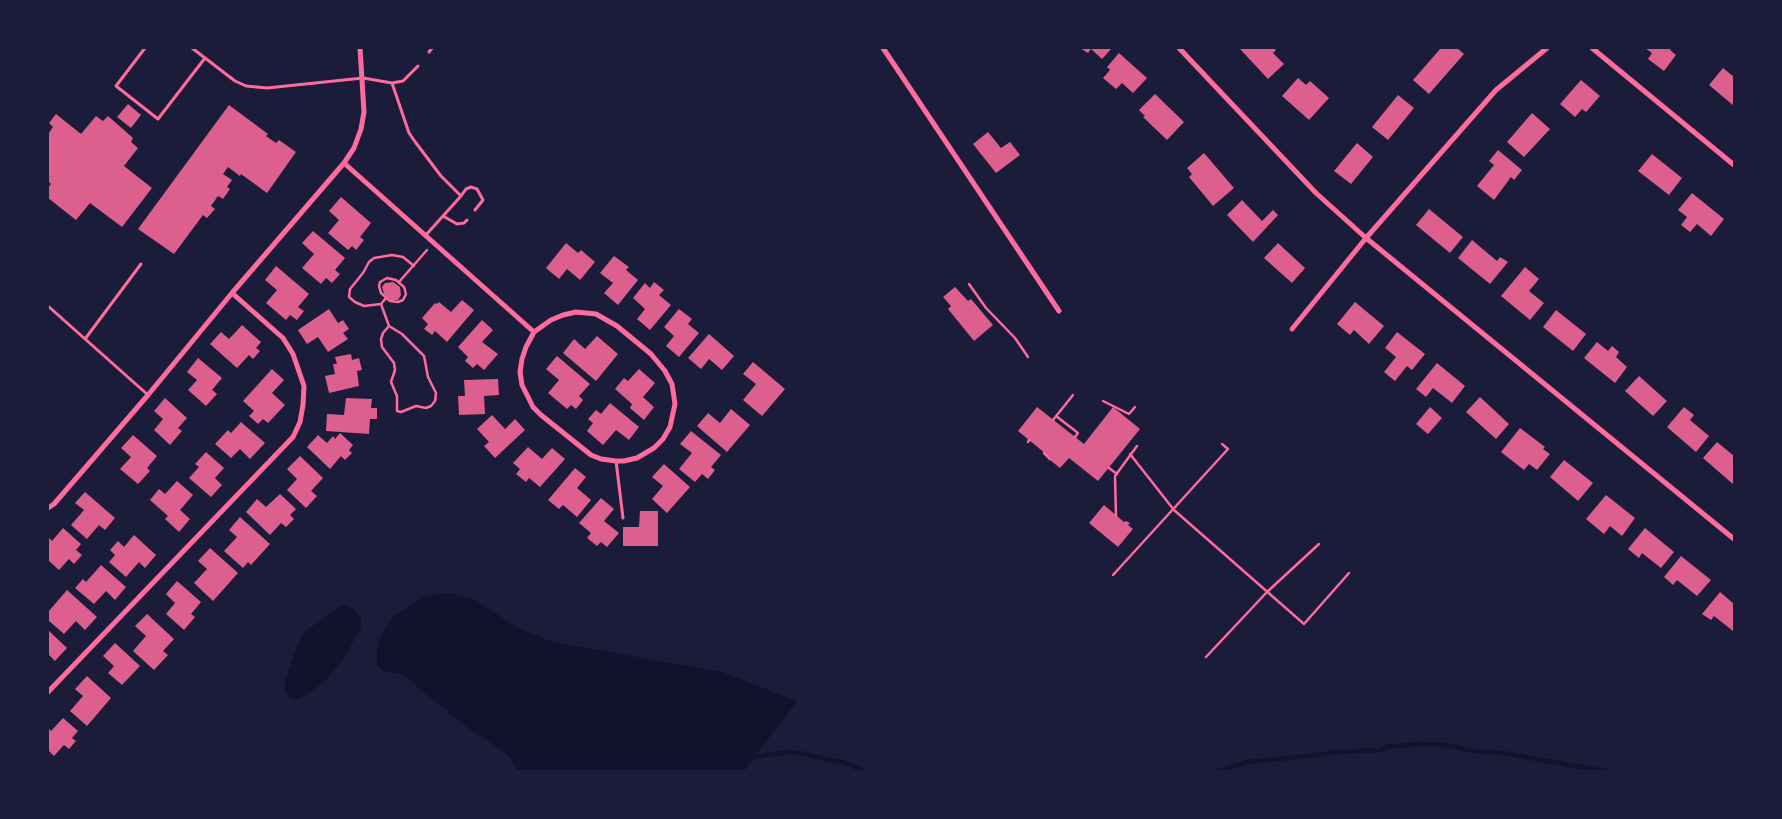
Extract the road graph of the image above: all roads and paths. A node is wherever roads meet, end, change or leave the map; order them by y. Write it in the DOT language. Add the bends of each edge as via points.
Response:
graph roads {
  1 [pos="145,48"];
  2 [pos="192,48"];
  3 [pos="360,48"];
  4 [pos="432,48"];
  5 [pos="883,48"];
  6 [pos="1179,48"];
  7 [pos="1547,48"];
  8 [pos="1592,48"];
  9 [pos="429,52"];
  10 [pos="205,58"];
  11 [pos="418,66"];
  12 [pos="363,78"];
  13 [pos="392,83"];
  14 [pos="344,163"];
  15 [pos="1734,166"];
  16 [pos="461,196"];
  17 [pos="475,210"];
  18 [pos="444,216"];
  19 [pos="467,220"];
  20 [pos="425,236"];
  21 [pos="1366,238"];
  22 [pos="433,244"];
  23 [pos="141,264"];
  24 [pos="414,266"];
  25 [pos="399,282"];
  26 [pos="969,284"];
  27 [pos="232,292"];
  28 [pos="386,298"];
  29 [pos="381,304"];
  30 [pos="48,306"];
  31 [pos="1059,311"];
  32 [pos="389,326"];
  33 [pos="1292,329"];
  34 [pos="534,332"];
  35 [pos="85,339"];
  36 [pos="1028,357"];
  37 [pos="148,395"];
  38 [pos="1073,395"];
  39 [pos="1103,401"];
  40 [pos="1135,407"];
  41 [pos="1129,414"];
  42 [pos="1056,416"];
  43 [pos="1126,418"];
  44 [pos="1053,420"];
  45 [pos="1075,437"];
  46 [pos="1222,444"];
  47 [pos="1137,446"];
  48 [pos="1044,453"];
  49 [pos="1130,454"];
  50 [pos="1050,459"];
  51 [pos="616,461"];
  52 [pos="1109,468"];
  53 [pos="1117,474"];
  54 [pos="48,508"];
  55 [pos="1174,510"];
  56 [pos="1116,516"];
  57 [pos="623,518"];
  58 [pos="1734,539"];
  59 [pos="1319,544"];
  60 [pos="1349,572"];
  61 [pos="1113,575"];
  62 [pos="1267,592"];
  63 [pos="1206,656"];
  64 [pos="48,692"];
  1 -- 10 [label="lane" via="116,86 158,119"];
  2 -- 10 [label="lane"];
  3 -- 12 [label="street"];
  4 -- 9 [label="lane"];
  5 -- 31 [label="street"];
  6 -- 21 [label="street" via="1316,193"];
  7 -- 21 [label="street" via="1496,90"];
  8 -- 15 [label="street"];
  10 -- 12 [label="lane" via="235,80 253,87 274,88"];
  11 -- 13 [label="lane" via="403,81"];
  12 -- 13 [label="lane"];
  12 -- 14 [label="street" via="362,129"];
  13 -- 16 [label="lane" via="412,138 450,187"];
  14 -- 20 [label="street"];
  14 -- 27 [label="street"];
  16 -- 17 [label="lane" via="466,189 477,189 483,200"];
  16 -- 18 [label="lane"];
  18 -- 19 [label="lane" via="457,224"];
  18 -- 20 [label="lane"];
  20 -- 22 [label="street"];
  21 -- 33 [label="street"];
  21 -- 58 [label="street"];
  22 -- 24 [label="path"];
  22 -- 34 [label="street"];
  23 -- 35 [label="lane"];
  24 -- 25 [label="path"];
  24 -- 29 [label="path" via="403,257 392,255 369,262 350,289 350,297 364,306"];
  25 -- 28 [label="path" via="387,278 380,282 380,290"];
  25 -- 28 [label="path" via="406,290 403,300 394,302"];
  26 -- 36 [label="path"];
  27 -- 37 [label="street"];
  27 -- 64 [label="street" via="283,338 294,354 304,386 300,422 293,437"];
  28 -- 29 [label="path"];
  29 -- 32 [label="path"];
  30 -- 35 [label="lane"];
  32 -- 32 [label="path" via="424,356 428,377 436,393 431,406 397,411 397,396 391,382 394,363 382,347 381,339"];
  34 -- 51 [label="street" via="526,347 520,372 522,385 533,407 591,456"];
  34 -- 51 [label="street" via="564,315 576,312 596,314 627,334 665,371 672,384 675,404 670,427 654,448 637,458"];
  35 -- 37 [label="lane"];
  37 -- 54 [label="street"];
  38 -- 42 [label="path"];
  39 -- 41 [label="path"];
  40 -- 41 [label="path"];
  41 -- 43 [label="path"];
  42 -- 44 [label="path"];
  42 -- 45 [label="path" via="1078,433"];
  46 -- 55 [label="path" via="1228,449"];
  47 -- 49 [label="path"];
  48 -- 50 [label="path"];
  49 -- 53 [label="path"];
  49 -- 55 [label="path"];
  51 -- 57 [label="lane"];
  52 -- 53 [label="path"];
  53 -- 56 [label="path"];
  55 -- 61 [label="path"];
  55 -- 62 [label="path"];
  59 -- 62 [label="path"];
  60 -- 62 [label="path" via="1304,624"];
  62 -- 63 [label="path"];
}
